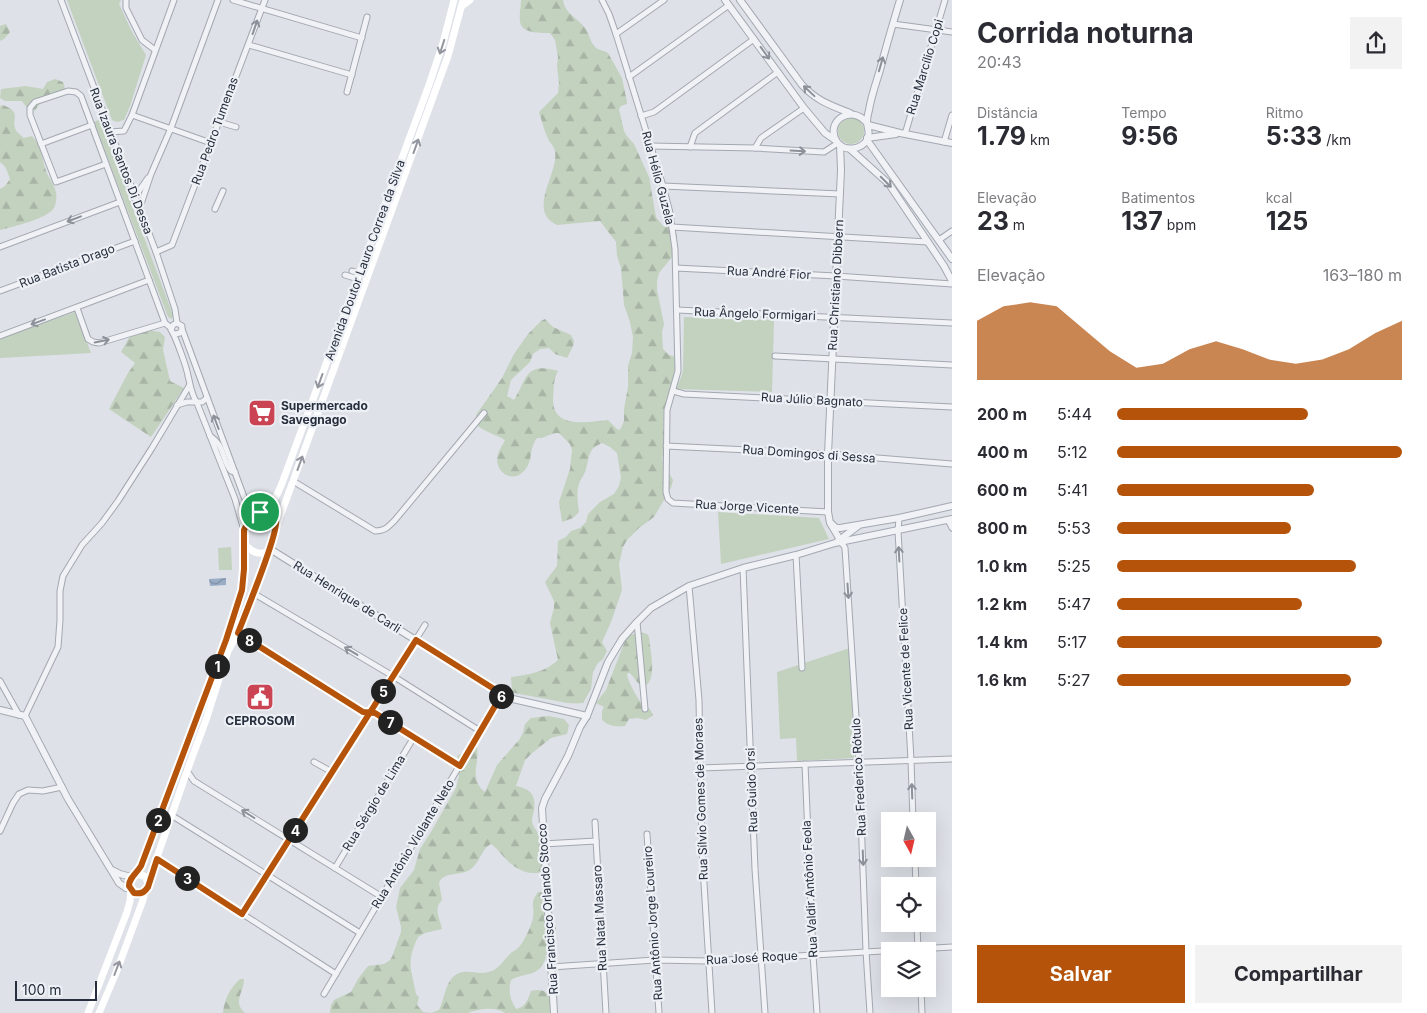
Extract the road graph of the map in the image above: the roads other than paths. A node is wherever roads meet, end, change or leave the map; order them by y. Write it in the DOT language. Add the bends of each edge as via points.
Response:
graph roads {
  1 [pos="61,0"];
  2 [pos="126,0"];
  3 [pos="174,0"];
  4 [pos="218,0"];
  5 [pos="233,0"];
  6 [pos="265,0"];
  7 [pos="454,0"];
  8 [pos="470,0"];
  9 [pos="602,0"];
  10 [pos="664,0"];
  11 [pos="740,0"];
  12 [pos="900,0"];
  13 [pos="945,0"];
  14 [pos="727,2"];
  15 [pos="463,3"];
  16 [pos="262,9"];
  17 [pos="367,17"];
  18 [pos="893,24"];
  19 [pos="936,30"];
  20 [pos="952,32"];
  21 [pos="616,34"];
  22 [pos="362,38"];
  23 [pos="754,39"];
  24 [pos="249,45"];
  25 [pos="155,50"];
  26 [pos="778,72"];
  27 [pos="352,75"];
  28 [pos="629,77"];
  29 [pos="347,92"];
  30 [pos="870,104"];
  31 [pos="804,108"];
  32 [pos="853,114"];
  33 [pos="132,115"];
  34 [pos="641,116"];
  35 [pos="952,116"];
  36 [pos="218,122"];
  37 [pos="867,124"];
  38 [pos="92,125"];
  39 [pos="236,127"];
  40 [pos="171,128"];
  41 [pos="110,132"];
  42 [pos="902,134"];
  43 [pos="867,139"];
  44 [pos="944,142"];
  45 [pos="211,143"];
  46 [pos="838,143"];
  47 [pos="952,143"];
  48 [pos="41,144"];
  49 [pos="650,146"];
  50 [pos="690,147"];
  51 [pos="755,148"];
  52 [pos="849,149"];
  53 [pos="106,164"];
  54 [pos="841,170"];
  55 [pos="151,174"];
  56 [pos="663,186"];
  57 [pos="223,191"];
  58 [pos="840,194"];
  59 [pos="134,198"];
  60 [pos="120,202"];
  61 [pos="139,210"];
  62 [pos="216,210"];
  63 [pos="672,227"];
  64 [pos="952,231"];
  65 [pos="838,236"];
  66 [pos="939,240"];
  67 [pos="135,241"];
  68 [pos="928,242"];
  69 [pos="0,247"];
  70 [pos="156,252"];
  71 [pos="952,259"];
  72 [pos="676,268"];
  73 [pos="352,271"];
  74 [pos="345,275"];
  75 [pos="836,276"];
  76 [pos="359,277"];
  77 [pos="149,280"];
  78 [pos="952,283"];
  79 [pos="0,292"];
  80 [pos="76,308"];
  81 [pos="677,310"];
  82 [pos="834,317"];
  83 [pos="165,323"];
  84 [pos="178,323"];
  85 [pos="952,323"];
  86 [pos="172,328"];
  87 [pos="182,329"];
  88 [pos="175,334"];
  89 [pos="0,336"];
  90 [pos="775,356"];
  91 [pos="832,359"];
  92 [pos="952,365"];
  93 [pos="189,386"];
  94 [pos="673,391"];
  95 [pos="207,398"];
  96 [pos="830,401"];
  97 [pos="197,403"];
  98 [pos="177,405"];
  99 [pos="952,407"];
  100 [pos="484,414"];
  101 [pos="210,435"];
  102 [pos="666,446"];
  103 [pos="828,454"];
  104 [pos="952,464"];
  105 [pos="235,472"];
  106 [pos="293,482"];
  107 [pos="668,499"];
  108 [pos="952,506"];
  109 [pos="828,512"];
  110 [pos="259,513"];
  111 [pos="899,518"];
  112 [pos="950,519"];
  113 [pos="830,523"];
  114 [pos="277,525"];
  115 [pos="859,525"];
  116 [pos="952,528"];
  117 [pos="244,530"];
  118 [pos="898,531"];
  119 [pos="244,542"];
  120 [pos="839,542"];
  121 [pos="269,551"];
  122 [pos="796,555"];
  123 [pos="743,568"];
  124 [pos="689,586"];
  125 [pos="253,593"];
  126 [pos="637,622"];
  127 [pos="425,625"];
  128 [pos="238,633"];
  129 [pos="416,640"];
  130 [pos="802,668"];
  131 [pos="393,676"];
  132 [pos="0,681"];
  133 [pos="502,694"];
  134 [pos="645,709"];
  135 [pos="0,710"];
  136 [pos="369,713"];
  137 [pos="22,715"];
  138 [pos="587,716"];
  139 [pos="480,731"];
  140 [pos="414,738"];
  141 [pos="952,759"];
  142 [pos="911,760"];
  143 [pos="314,762"];
  144 [pos="859,763"];
  145 [pos="805,764"];
  146 [pos="460,766"];
  147 [pos="752,766"];
  148 [pos="700,768"];
  149 [pos="187,771"];
  150 [pos="332,772"];
  151 [pos="62,787"];
  152 [pos="913,812"];
  153 [pos="171,815"];
  154 [pos="595,822"];
  155 [pos="0,830"];
  156 [pos="647,834"];
  157 [pos="289,840"];
  158 [pos="596,841"];
  159 [pos="543,844"];
  160 [pos="157,859"];
  161 [pos="335,868"];
  162 [pos="112,870"];
  163 [pos="267,875"];
  164 [pos="134,876"];
  165 [pos="148,883"];
  166 [pos="130,889"];
  167 [pos="145,891"];
  168 [pos="382,897"];
  169 [pos="242,914"];
  170 [pos="360,933"];
  171 [pos="952,947"];
  172 [pos="936,948"];
  173 [pos="866,951"];
  174 [pos="881,951"];
  175 [pos="813,955"];
  176 [pos="761,958"];
  177 [pos="655,960"];
  178 [pos="708,961"];
  179 [pos="603,964"];
  180 [pos="551,967"];
  181 [pos="336,974"];
  182 [pos="324,994"];
  183 [pos="921,997"];
  184 [pos="88,1013"];
  185 [pos="99,1013"];
  186 [pos="554,1013"];
  187 [pos="606,1013"];
  188 [pos="659,1013"];
  189 [pos="712,1013"];
  190 [pos="765,1013"];
  191 [pos="817,1013"];
  192 [pos="870,1013"];
  193 [pos="922,1013"];
  1 -- 41 [label="street, Rua Izaura Santos Di Dessa"];
  2 -- 25 [label="street" via="126,8 142,40"];
  3 -- 25 [label="street"];
  4 -- 40 [label="street"];
  5 -- 16 [label="street"];
  6 -- 16 [label="street, Rua Pedro Tumenas"];
  7 -- 76 [label="main road, Avenida Doutor Lauro Correa da Silva, one-way" via="444,43"];
  8 -- 15 [label="main road"];
  9 -- 21 [label="street, Rua Hélio Guzela"];
  10 -- 21 [label="street"];
  32 -- 11 [label="street, one-way" via="820,101 802,85"];
  12 -- 18 [label="street"];
  13 -- 19 [label="street, Rua Marcílio Copi"];
  14 -- 23 [label="street"];
  14 -- 28 [label="street"];
  106 -- 15 [label="main road, one-way" via="448,56"];
  16 -- 22 [label="street"];
  24 -- 16 [label="street, Rua Pedro Tumenas, one-way"];
  17 -- 22 [label="street"];
  18 -- 19 [label="street"];
  30 -- 18 [label="street, one-way"];
  19 -- 20 [label="street"];
  19 -- 42 [label="street, Rua Marcílio Copi"];
  21 -- 28 [label="street, Rua Hélio Guzela"];
  22 -- 27 [label="street"];
  23 -- 26 [label="street, one-way"];
  23 -- 34 [label="street" via="654,112"];
  24 -- 27 [label="street"];
  24 -- 36 [label="street, Rua Pedro Tumenas"];
  25 -- 33 [label="street"];
  26 -- 31 [label="street"];
  26 -- 50 [label="street" via="695,133"];
  27 -- 29 [label="street"];
  28 -- 34 [label="street, Rua Hélio Guzela"];
  30 -- 32 [label="street"];
  30 -- 37 [label="street"];
  31 -- 46 [label="street"];
  31 -- 51 [label="street" via="761,138"];
  32 -- 37 [label="street"];
  32 -- 46 [label="street" via="840,118 836,123 834,135"];
  33 -- 40 [label="street"];
  33 -- 41 [label="street" via="124,131"];
  34 -- 49 [label="street, Rua Hélio Guzela"];
  35 -- 44 [label="street"];
  36 -- 39 [label="street"];
  36 -- 45 [label="street, Rua Pedro Tumenas"];
  37 -- 42 [label="street"];
  37 -- 43 [label="street"];
  38 -- 48 [label="street"];
  38 -- 48 [label="street, Rua Izaura Santos Di Dessa" via="81,96 76,92 68,91 35,102 30,108 30,115"];
  38 -- 53 [label="street, Rua Izaura Santos Di Dessa"];
  40 -- 45 [label="street"];
  40 -- 55 [label="street"];
  41 -- 59 [label="street, Rua Izaura Santos Di Dessa"];
  42 -- 43 [label="street"];
  42 -- 44 [label="street"];
  43 -- 52 [label="street" via="863,145"];
  43 -- 66 [label="street"];
  44 -- 47 [label="street"];
  45 -- 70 [label="street, Rua Pedro Tumenas" via="172,245"];
  51 -- 46 [label="street, one-way" via="824,152"];
  46 -- 52 [label="street"];
  46 -- 54 [label="street, Rua Christiano Dibbern"];
  48 -- 53 [label="street" via="56,182"];
  49 -- 50 [label="street"];
  49 -- 56 [label="street, Rua Hélio Guzela"];
  50 -- 51 [label="street"];
  52 -- 54 [label="street, Rua Christiano Dibbern"];
  52 -- 68 [label="street, one-way" via="889,184"];
  53 -- 60 [label="street, Rua Izaura Santos Di Dessa"];
  54 -- 58 [label="street, Rua Christiano Dibbern"];
  55 -- 59 [label="street"];
  55 -- 61 [label="street"];
  56 -- 58 [label="street"];
  56 -- 63 [label="street, Rua Hélio Guzela"];
  57 -- 62 [label="street"];
  58 -- 65 [label="street, Rua Christiano Dibbern"];
  59 -- 61 [label="street, Rua Izaura Santos Di Dessa"];
  60 -- 67 [label="street, Rua Izaura Santos Di Dessa"];
  60 -- 69 [label="street, one-way"];
  61 -- 70 [label="street, Rua Izaura Santos Di Dessa"];
  63 -- 65 [label="street"];
  63 -- 72 [label="street, Rua Hélio Guzela"];
  64 -- 66 [label="street"];
  65 -- 68 [label="street"];
  65 -- 75 [label="street, Rua Christiano Dibbern"];
  66 -- 71 [label="street"];
  67 -- 77 [label="street, Rua Izaura Santos Di Dessa"];
  67 -- 79 [label="street, Rua Batista Drago"];
  68 -- 78 [label="street"];
  70 -- 84 [label="street, Rua Izaura Santos Di Dessa"];
  72 -- 75 [label="street, Rua André Fior"];
  72 -- 81 [label="street, Rua Hélio Guzela"];
  73 -- 76 [label="street"];
  74 -- 76 [label="street"];
  75 -- 78 [label="street, Rua André Fior"];
  75 -- 82 [label="street, Rua Christiano Dibbern"];
  76 -- 110 [label="main road, Avenida Doutor Lauro Correa da Silva, one-way" via="281,486 272,502"];
  77 -- 80 [label="street"];
  77 -- 83 [label="street, Rua Izaura Santos Di Dessa"];
  80 -- 83 [label="street, one-way" via="88,339 93,342"];
  80 -- 89 [label="street, one-way"];
  81 -- 82 [label="street, Rua Ângelo Formigari"];
  81 -- 94 [label="street, Rua Hélio Guzela" via="678,371"];
  82 -- 85 [label="street, Rua Ângelo Formigari"];
  82 -- 91 [label="street, Rua Christiano Dibbern"];
  83 -- 86 [label="street"];
  84 -- 86 [label="street"];
  84 -- 87 [label="street"];
  86 -- 88 [label="street"];
  87 -- 88 [label="street"];
  87 -- 95 [label="street"];
  88 -- 93 [label="street"];
  90 -- 91 [label="street"];
  91 -- 92 [label="street"];
  91 -- 96 [label="street, Rua Christiano Dibbern"];
  93 -- 97 [label="street"];
  93 -- 98 [label="street"];
  94 -- 96 [label="street, Rua Júlio Bagnato"];
  94 -- 102 [label="street, Rua Hélio Guzela" via="667,410"];
  95 -- 97 [label="street"];
  105 -- 95 [label="street, one-way"];
  96 -- 99 [label="street, Rua Júlio Bagnato"];
  96 -- 103 [label="street, Rua Christiano Dibbern"];
  97 -- 98 [label="street"];
  97 -- 101 [label="street"];
  98 -- 137 [label="street" via="118,501 82,545 63,576 58,647"];
  100 -- 106 [label="street" via="395,520 381,531 375,531"];
  101 -- 105 [label="street" via="219,444 228,468"];
  101 -- 117 [label="street"];
  102 -- 103 [label="street, Rua Domingos di Sessa"];
  102 -- 107 [label="street, Rua Hélio Guzela"];
  103 -- 104 [label="street, Rua Domingos di Sessa"];
  103 -- 109 [label="street, Rua Christiano Dibbern"];
  105 -- 110 [label="street" via="244,497"];
  106 -- 114 [label="main road"];
  107 -- 109 [label="street, Rua Jorge Vicente" via="673,503"];
  108 -- 111 [label="street"];
  109 -- 113 [label="street, Rua Christiano Dibbern"];
  110 -- 114 [label="main road" via="269,512"];
  110 -- 117 [label="main road"];
  111 -- 115 [label="street"];
  111 -- 118 [label="street, Rua Vicente de Felice"];
  112 -- 116 [label="street"];
  112 -- 118 [label="street"];
  113 -- 115 [label="street" via="836,528"];
  113 -- 120 [label="street"];
  114 -- 121 [label="main road"];
  115 -- 120 [label="street"];
  117 -- 119 [label="main road"];
  118 -- 120 [label="street"];
  142 -- 118 [label="street, Rua Vicente de Felice, one-way"];
  119 -- 121 [label="main road" via="257,553"];
  119 -- 164 [label="main road" via="242,590 226,640 141,866"];
  120 -- 122 [label="street"];
  120 -- 144 [label="street, Rua Frederico Rótulo, one-way" via="845,548"];
  121 -- 125 [label="main road"];
  121 -- 129 [label="street, Rua Henrique de Carli"];
  122 -- 123 [label="street"];
  122 -- 130 [label="street"];
  123 -- 124 [label="street"];
  123 -- 147 [label="street, Rua Guido Orsi"];
  124 -- 126 [label="street" via="651,608"];
  124 -- 148 [label="street, Rua Sílvio Gomes de Moraes" via="699,700"];
  125 -- 128 [label="main road"];
  131 -- 125 [label="street, one-way"];
  126 -- 134 [label="street"];
  126 -- 138 [label="street" via="608,662"];
  127 -- 129 [label="street"];
  128 -- 136 [label="street"];
  128 -- 149 [label="main road" via="228,651"];
  129 -- 131 [label="street"];
  129 -- 133 [label="street, Rua Henrique de Carli"];
  131 -- 136 [label="street"];
  131 -- 139 [label="street"];
  132 -- 137 [label="street"];
  133 -- 138 [label="street, Rua Henrique de Carli"];
  133 -- 139 [label="street, Rua Antônio Violante Neto"];
  135 -- 137 [label="street"];
  136 -- 140 [label="street" via="375,713"];
  136 -- 150 [label="street"];
  137 -- 151 [label="street"];
  138 -- 159 [label="street, Rua Francisco Orlando Stocco" via="543,805"];
  139 -- 146 [label="street, Rua Antônio Violante Neto"];
  140 -- 146 [label="street"];
  140 -- 161 [label="street, Rua Sérgio de Lima"];
  141 -- 142 [label="street"];
  142 -- 144 [label="street"];
  152 -- 142 [label="street, Rua Vicente de Felice, one-way"];
  143 -- 150 [label="street"];
  144 -- 145 [label="street"];
  144 -- 173 [label="street, Rua Frederico Rótulo, one-way"];
  145 -- 147 [label="street"];
  145 -- 175 [label="street, Rua Valdir Antônio Feola"];
  146 -- 168 [label="street, Rua Antônio Violante Neto"];
  147 -- 148 [label="street"];
  147 -- 176 [label="street, Rua Guido Orsi"];
  148 -- 178 [label="street, Rua Sílvio Gomes de Moraes"];
  149 -- 153 [label="main road"];
  157 -- 149 [label="street, one-way" via="194,781"];
  150 -- 157 [label="street"];
  151 -- 155 [label="street" via="28,790 19,794"];
  151 -- 162 [label="street"];
  153 -- 160 [label="main road"];
  153 -- 163 [label="street"];
  154 -- 158 [label="street, Rua Natal Massaro"];
  156 -- 177 [label="street, Rua Antônio Jorge Loureiro"];
  157 -- 161 [label="street"];
  157 -- 163 [label="street"];
  158 -- 159 [label="street"];
  158 -- 179 [label="street, Rua Natal Massaro"];
  159 -- 180 [label="street, Rua Francisco Orlando Stocco"];
  160 -- 165 [label="main road"];
  160 -- 169 [label="street"];
  161 -- 168 [label="street"];
  162 -- 164 [label="street"];
  162 -- 166 [label="street" via="119,883"];
  163 -- 169 [label="street"];
  163 -- 170 [label="street"];
  164 -- 165 [label="main road" via="144,876"];
  164 -- 166 [label="main road" via="129,881"];
  165 -- 167 [label="main road"];
  166 -- 167 [label="main road" via="138,894"];
  166 -- 184 [label="main road" via="127,912"];
  185 -- 167 [label="main road, one-way"];
  168 -- 170 [label="street, Rua Antônio Violante Neto"];
  169 -- 181 [label="street"];
  170 -- 181 [label="street, Rua Antônio Violante Neto"];
  171 -- 172 [label="street, Rua José Roque"];
  173 -- 174 [label="street, Rua José Roque"];
  173 -- 175 [label="street, Rua José Roque"];
  173 -- 192 [label="street, Rua Frederico Rótulo"];
  175 -- 176 [label="street, Rua José Roque"];
  175 -- 191 [label="street, Rua Valdir Antônio Feola"];
  176 -- 178 [label="street, Rua José Roque"];
  176 -- 190 [label="street, Rua Guido Orsi"];
  177 -- 178 [label="street, Rua José Roque"];
  177 -- 179 [label="street, Rua José Roque"];
  177 -- 188 [label="street, Rua Antônio Jorge Loureiro"];
  178 -- 189 [label="street, Rua Sílvio Gomes de Moraes"];
  179 -- 180 [label="street, Rua José Roque"];
  179 -- 187 [label="street, Rua Natal Massaro"];
  180 -- 186 [label="street, Rua Francisco Orlando Stocco"];
  181 -- 182 [label="street, Rua Antônio Violante Neto"];
  183 -- 193 [label="street"];
}
